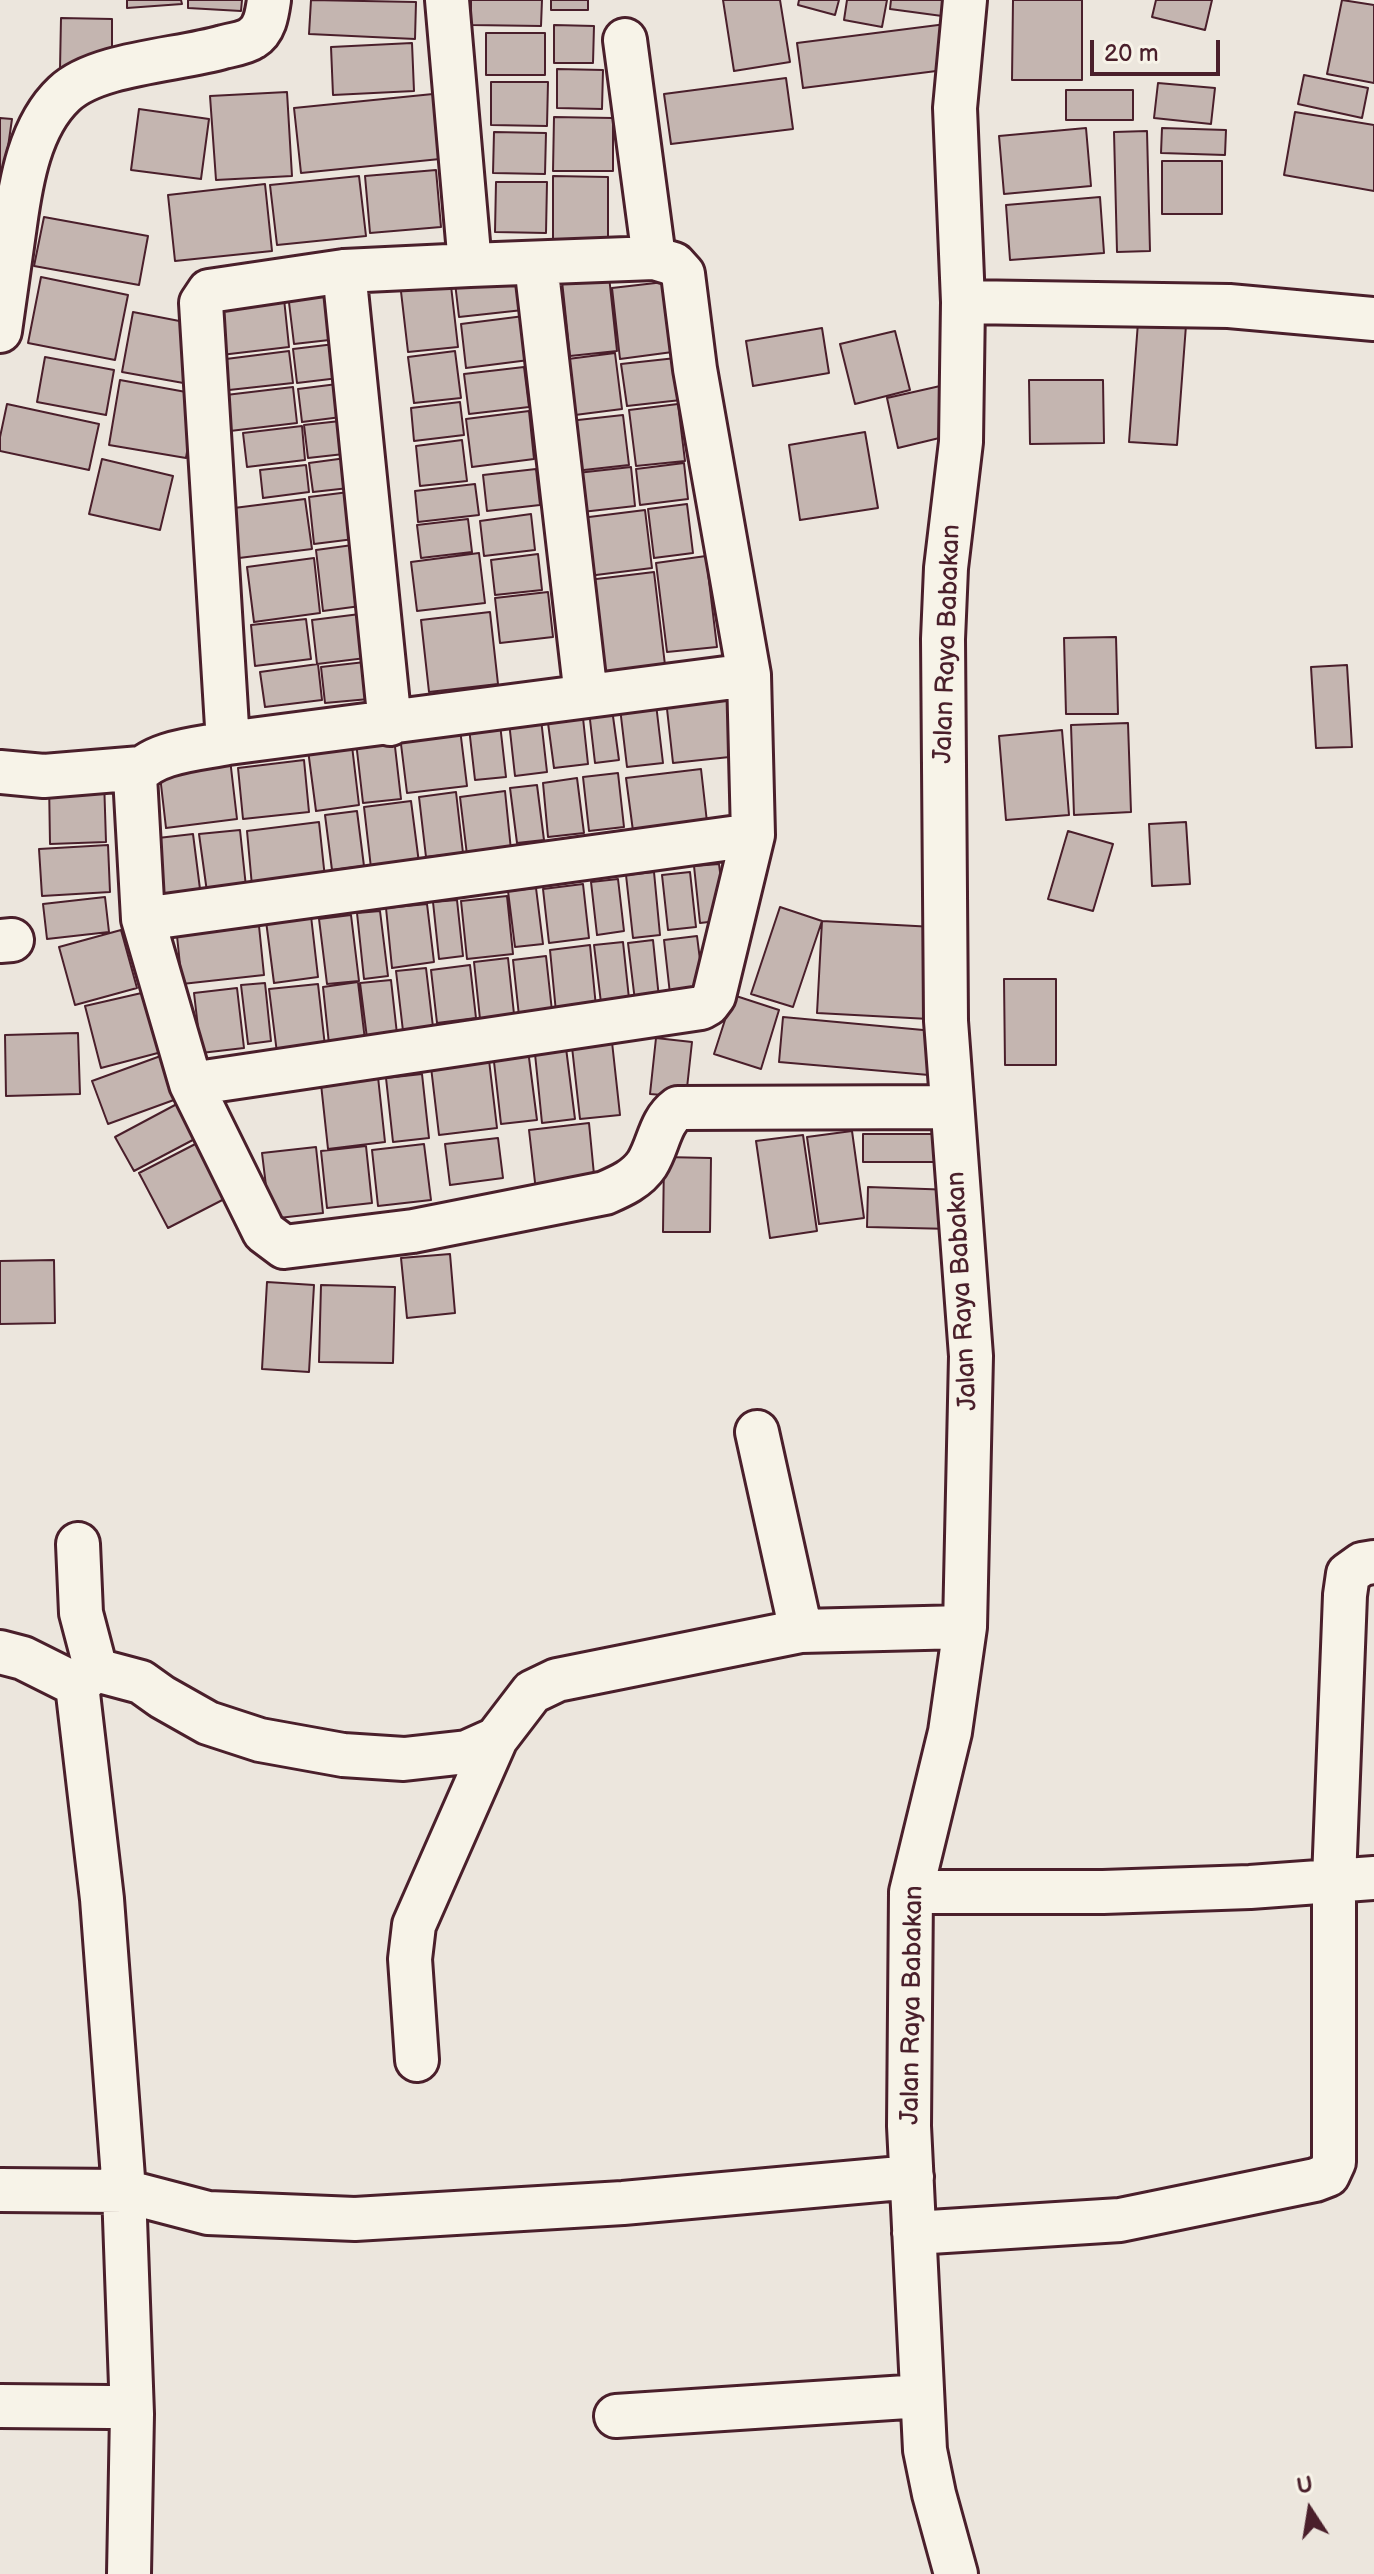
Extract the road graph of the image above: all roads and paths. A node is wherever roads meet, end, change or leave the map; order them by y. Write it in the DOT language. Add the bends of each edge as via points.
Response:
graph roads {
  1 [pos="269,0"];
  2 [pos="447,0"];
  3 [pos="965,0"];
  4 [pos="625,40"];
  5 [pos="7,224"];
  6 [pos="654,258"];
  7 [pos="536,264"];
  8 [pos="470,265"];
  9 [pos="344,271"];
  10 [pos="963,302"];
  11 [pos="1374,319"];
  12 [pos="0,331"];
  13 [pos="749,675"];
  14 [pos="586,696"];
  15 [pos="390,724"];
  16 [pos="228,743"];
  17 [pos="141,768"];
  18 [pos="0,772"];
  19 [pos="753,835"];
  20 [pos="143,919"];
  21 [pos="191,1084"];
  22 [pos="952,1107"];
  23 [pos="757,1432"];
  24 [pos="78,1544"];
  25 [pos="1374,1562"];
  26 [pos="965,1627"];
  27 [pos="801,1631"];
  28 [pos="0,1652"];
  29 [pos="87,1678"];
  30 [pos="496,1739"];
  31 [pos="1354,1879"];
  32 [pos="911,1892"];
  33 [pos="417,2060"];
  34 [pos="912,2177"];
  35 [pos="0,2190"];
  36 [pos="124,2191"];
  37 [pos="914,2233"];
  38 [pos="922,2396"];
  39 [pos="0,2406"];
  40 [pos="110,2407"];
  41 [pos="616,2416"];
  42 [pos="129,2574"];
  43 [pos="956,2574"];
  1 -- 5 [label="street" via="267,17 252,39 96,76 64,93 39,129"];
  2 -- 8 [label="street"];
  3 -- 10 [label="street, Jalan Raya Babakan" via="955,108"];
  4 -- 6 [label="street"];
  5 -- 12 [label="street"];
  6 -- 7 [label="street"];
  6 -- 13 [label="street" via="674,264 683,274"];
  7 -- 8 [label="street"];
  7 -- 14 [label="street"];
  8 -- 9 [label="street"];
  9 -- 15 [label="street"];
  9 -- 16 [label="street" via="209,291 201,303"];
  10 -- 11 [label="street" via="1229,306"];
  10 -- 22 [label="street, Jalan Raya Babakan" via="961,442 943,639 946,1021"];
  13 -- 14 [label="street"];
  13 -- 19 [label="street"];
  14 -- 15 [label="street"];
  15 -- 16 [label="street"];
  16 -- 17 [label="street" via="153,760"];
  17 -- 18 [label="street" via="44,776"];
  17 -- 20 [label="street" via="135,776"];
  19 -- 20 [label="street"];
  19 -- 21 [label="street" via="714,996 701,1008"];
  20 -- 21 [label="street"];
  21 -- 22 [label="street" via="264,1232 284,1247 413,1231 605,1193 629,1182 647,1164 669,1114 678,1108"];
  22 -- 26 [label="street, Jalan Raya Babakan" via="971,1356"];
  23 -- 27 [label="street"];
  24 -- 29 [label="street"];
  25 -- 31 [label="street" via="1348,1574"];
  26 -- 27 [label="street"];
  26 -- 32 [label="street, Jalan Raya Babakan" via="950,1732"];
  27 -- 30 [label="street" via="557,1680 532,1692"];
  28 -- 29 [label="street"];
  29 -- 30 [label="street" via="141,1682 208,1723 260,1740 343,1755 404,1759 467,1752"];
  29 -- 36 [label="street"];
  30 -- 33 [label="street" via="414,1925 410,1959"];
  31 -- 32 [label="street" via="1117,1892"];
  31 -- 37 [label="street" via="1334,2162 1328,2175 1120,2220"];
  32 -- 34 [label="street, Jalan Raya Babakan"];
  34 -- 36 [label="street" via="623,2203 355,2219 208,2213"];
  34 -- 37 [label="street, Jalan Raya Babakan"];
  35 -- 36 [label="street"];
  36 -- 42 [label="street" via="132,2414"];
  37 -- 38 [label="street, Jalan Raya Babakan"];
  38 -- 41 [label="street"];
  38 -- 43 [label="street, Jalan Raya Babakan" via="925,2450"];
  39 -- 40 [label="street"];
}
